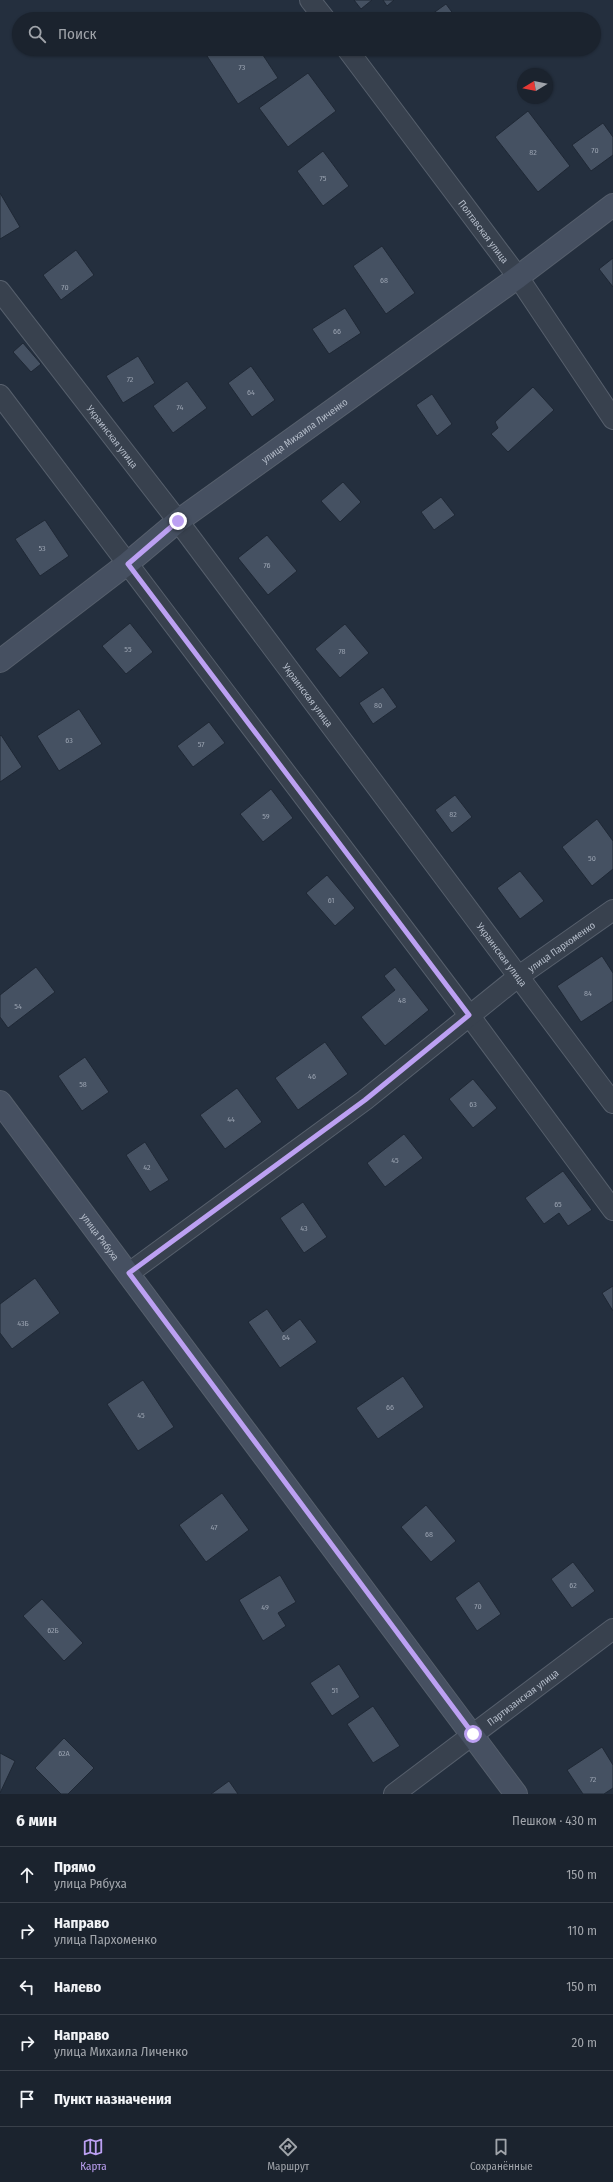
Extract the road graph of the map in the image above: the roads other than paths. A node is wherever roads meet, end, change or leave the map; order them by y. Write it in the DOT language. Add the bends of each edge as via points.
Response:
graph roads {
  1 [pos="310,0"];
  2 [pos="319,12"];
  3 [pos="352,56"];
  4 [pos="613,205"];
  5 [pos="518,277"];
  6 [pos="0,290"];
  7 [pos="0,394"];
  8 [pos="613,418"];
  9 [pos="178,521"];
  10 [pos="128,564"];
  11 [pos="0,661"];
  12 [pos="613,910"];
  13 [pos="519,976"];
  14 [pos="469,1015"];
  15 [pos="0,1102"];
  16 [pos="613,1103"];
  17 [pos="613,1210"];
  18 [pos="129,1273"];
  19 [pos="613,1629"];
  20 [pos="473,1734"];
  21 [pos="394,1794"];
  22 [pos="516,1794"];
  1 -- 2 [label="street"];
  3 -- 5 [label="street, Полтавская улица"];
  4 -- 5 [label="main road, улица Михаила Личенко"];
  5 -- 8 [label="street, Полтавская улица"];
  5 -- 9 [label="main road, улица Михаила Личенко"];
  6 -- 9 [label="street, Украинская улица"];
  7 -- 10 [label="street"];
  9 -- 10 [label="main road, улица Михаила Личенко"];
  9 -- 13 [label="street, Украинская улица"];
  10 -- 11 [label="main road, улица Михаила Личенко"];
  10 -- 14 [label="street"];
  12 -- 13 [label="street, улица Пархоменко"];
  13 -- 14 [label="street, улица Пархоменко"];
  13 -- 16 [label="street, Украинская улица"];
  14 -- 17 [label="street"];
  14 -- 18 [label="street, улица Пархоменко" via="365,1100"];
  15 -- 18 [label="main road, улица Рябуха"];
  18 -- 20 [label="main road, улица Рябуха"];
  19 -- 20 [label="street, Партизанская улица"];
  20 -- 21 [label="street, Партизанская улица"];
  20 -- 22 [label="main road, улица Рябуха"];
}
